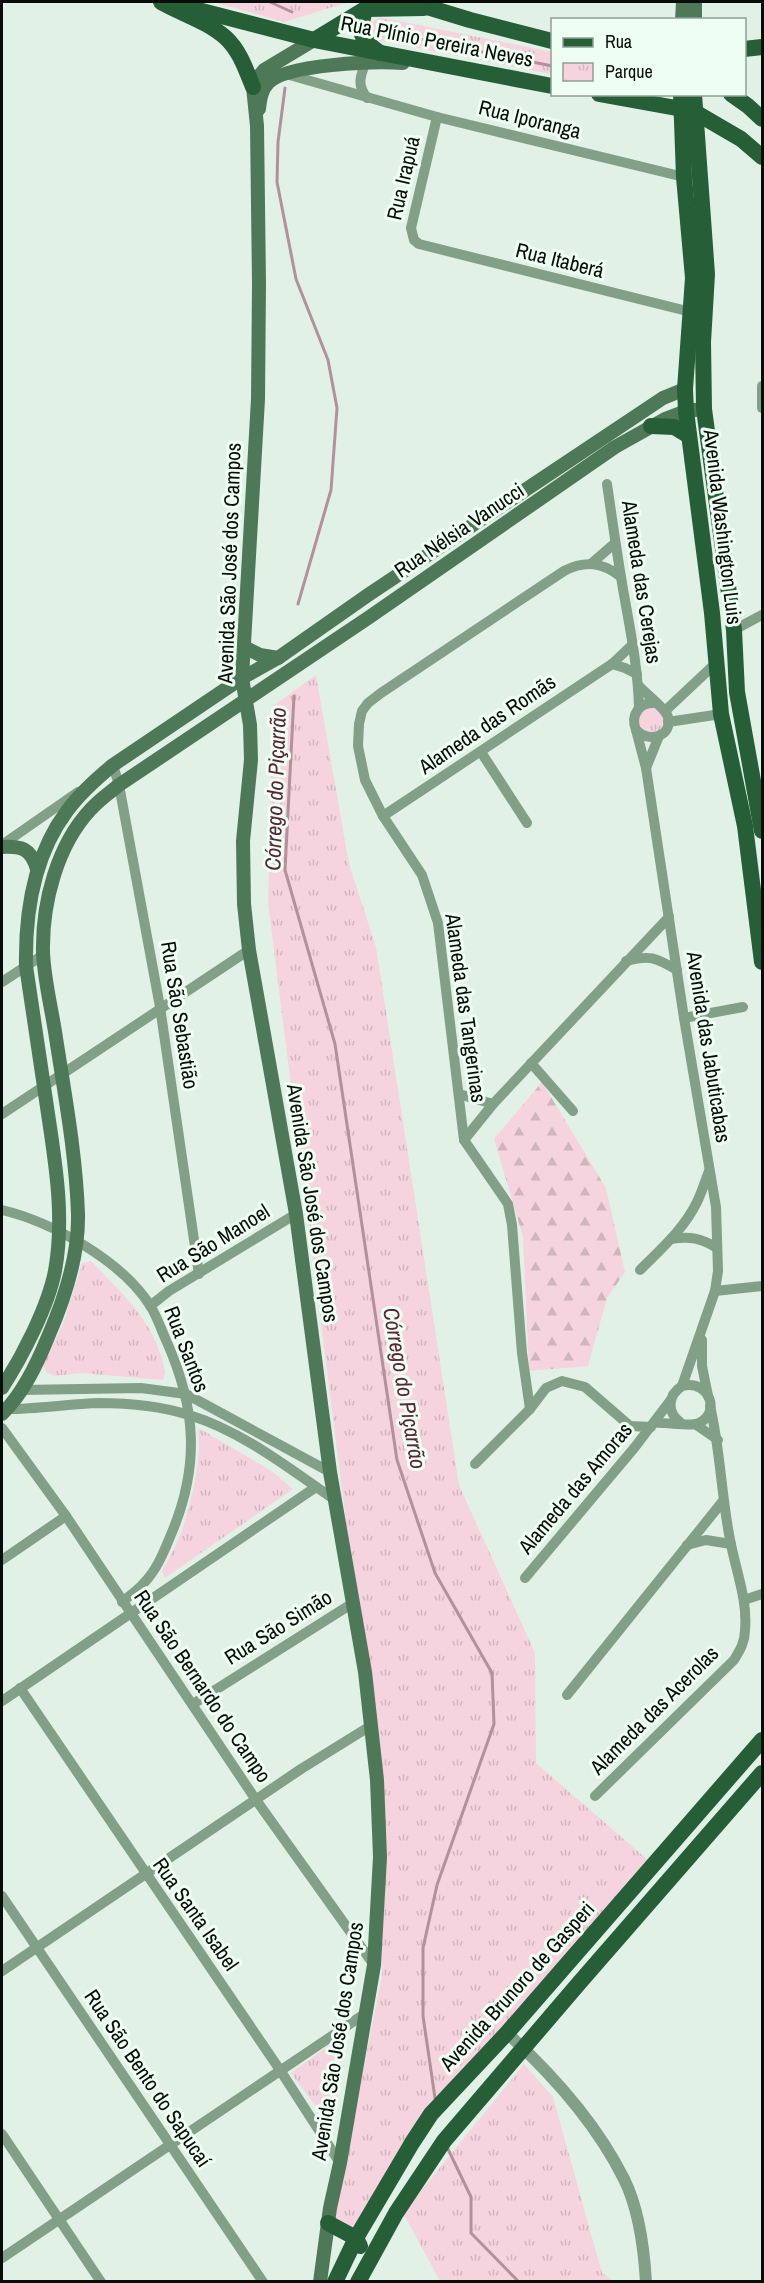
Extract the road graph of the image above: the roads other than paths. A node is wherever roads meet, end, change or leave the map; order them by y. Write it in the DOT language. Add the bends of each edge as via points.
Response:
graph roads {
  1 [pos="161,2"];
  2 [pos="174,2"];
  3 [pos="411,2"];
  4 [pos="683,2"];
  5 [pos="695,2"];
  6 [pos="429,8"];
  7 [pos="365,9"];
  8 [pos="682,18"];
  9 [pos="695,18"];
  10 [pos="314,40"];
  11 [pos="550,40"];
  12 [pos="746,42"];
  13 [pos="762,46"];
  14 [pos="746,49"];
  15 [pos="381,54"];
  16 [pos="365,64"];
  17 [pos="435,65"];
  18 [pos="283,73"];
  19 [pos="551,86"];
  20 [pos="253,87"];
  21 [pos="612,96"];
  22 [pos="734,96"];
  23 [pos="367,98"];
  24 [pos="687,102"];
  25 [pos="437,117"];
  26 [pos="762,119"];
  27 [pos="257,126"];
  28 [pos="762,157"];
  29 [pos="684,177"];
  30 [pos="419,244"];
  31 [pos="691,312"];
  32 [pos="762,386"];
  33 [pos="685,389"];
  34 [pos="762,408"];
  35 [pos="704,409"];
  36 [pos="686,411"];
  37 [pos="651,426"];
  38 [pos="689,435"];
  39 [pos="607,484"];
  40 [pos="615,543"];
  41 [pos="592,563"];
  42 [pos="621,577"];
  43 [pos="731,612"];
  44 [pos="712,613"];
  45 [pos="762,615"];
  46 [pos="734,630"];
  47 [pos="633,644"];
  48 [pos="244,646"];
  49 [pos="278,658"];
  50 [pos="612,664"];
  51 [pos="715,664"];
  52 [pos="242,678"];
  53 [pos="637,680"];
  54 [pos="737,692"];
  55 [pos="246,701"];
  56 [pos="655,704"];
  57 [pos="639,708"];
  58 [pos="721,714"];
  59 [pos="667,716"];
  60 [pos="636,730"];
  61 [pos="660,736"];
  62 [pos="481,752"];
  63 [pos="113,765"];
  64 [pos="646,768"];
  65 [pos="93,782"];
  66 [pos="119,785"];
  67 [pos="383,816"];
  68 [pos="527,823"];
  69 [pos="762,831"];
  70 [pos="2,846"];
  71 [pos="37,869"];
  72 [pos="669,917"];
  73 [pos="249,950"];
  74 [pos="43,955"];
  75 [pos="626,961"];
  76 [pos="762,962"];
  77 [pos="26,966"];
  78 [pos="676,970"];
  79 [pos="2,982"];
  80 [pos="743,1006"];
  81 [pos="160,1007"];
  82 [pos="684,1018"];
  83 [pos="531,1063"];
  84 [pos="62,1075"];
  85 [pos="44,1085"];
  86 [pos="459,1094"];
  87 [pos="493,1104"];
  88 [pos="573,1111"];
  89 [pos="2,1114"];
  90 [pos="464,1140"];
  91 [pos="709,1171"];
  92 [pos="2,1210"];
  93 [pos="296,1214"];
  94 [pos="59,1230"];
  95 [pos="671,1239"];
  96 [pos="76,1241"];
  97 [pos="717,1248"];
  98 [pos="640,1270"];
  99 [pos="199,1274"];
  100 [pos="762,1286"];
  101 [pos="715,1291"];
  102 [pos="150,1306"];
  103 [pos="702,1331"];
  104 [pos="682,1386"];
  105 [pos="2,1388"];
  106 [pos="21,1390"];
  107 [pos="186,1394"];
  108 [pos="670,1401"];
  109 [pos="710,1401"];
  110 [pos="530,1409"];
  111 [pos="4,1411"];
  112 [pos="190,1415"];
  113 [pos="680,1422"];
  114 [pos="695,1424"];
  115 [pos="652,1425"];
  116 [pos="630,1426"];
  117 [pos="2,1428"];
  118 [pos="718,1440"];
  119 [pos="635,1447"];
  120 [pos="475,1464"];
  121 [pos="330,1472"];
  122 [pos="316,1487"];
  123 [pos="335,1500"];
  124 [pos="723,1501"];
  125 [pos="66,1516"];
  126 [pos="731,1544"];
  127 [pos="687,1545"];
  128 [pos="2,1560"];
  129 [pos="525,1578"];
  130 [pos="762,1594"];
  131 [pos="744,1600"];
  132 [pos="122,1602"];
  133 [pos="353,1603"];
  134 [pos="130,1613"];
  135 [pos="20,1688"];
  136 [pos="567,1695"];
  137 [pos="2,1701"];
  138 [pos="193,1704"];
  139 [pos="372,1725"];
  140 [pos="762,1740"];
  141 [pos="762,1773"];
  142 [pos="595,1796"];
  143 [pos="256,1800"];
  144 [pos="144,1873"];
  145 [pos="2,1896"];
  146 [pos="36,1948"];
  147 [pos="374,1965"];
  148 [pos="2,1971"];
  149 [pos="366,2013"];
  150 [pos="507,2033"];
  151 [pos="524,2049"];
  152 [pos="280,2070"];
  153 [pos="2,2134"];
  154 [pos="170,2145"];
  155 [pos="340,2163"];
  156 [pos="58,2220"];
  157 [pos="328,2223"];
  158 [pos="356,2238"];
  159 [pos="2,2259"];
  160 [pos="369,2262"];
  161 [pos="101,2282"];
  162 [pos="263,2282"];
  163 [pos="320,2282"];
  164 [pos="334,2282"];
  165 [pos="358,2282"];
  166 [pos="646,2282"];
  1 -- 20 [label="main road" via="226,38 242,60"];
  2 -- 10 [label="main road, Rua Plínio Pereira Neves"];
  3 -- 6 [label="main road"];
  4 -- 8 [label="main road"];
  5 -- 9 [label="main road"];
  6 -- 7 [label="main road"];
  6 -- 11 [label="main road"];
  7 -- 10 [label="main road"];
  7 -- 15 [label="main road" via="361,35 365,43"];
  10 -- 15 [label="main road, Rua Plínio Pereira Neves"];
  10 -- 20 [label="main road" via="264,70"];
  12 -- 13 [label="street"];
  13 -- 14 [label="main road"];
  15 -- 17 [label="main road, Rua Plínio Pereira Neves"];
  16 -- 17 [label="main road"];
  16 -- 18 [label="main road"];
  16 -- 23 [label="street" via="359,82"];
  17 -- 19 [label="main road, Rua Plínio Pereira Neves"];
  18 -- 23 [label="street, Rua Iporanga"];
  18 -- 27 [label="main road, Avenida São José dos Campos" via="263,90"];
  20 -- 27 [label="main road, Avenida São José dos Campos"];
  21 -- 24 [label="main road"];
  22 -- 26 [label="main road"];
  23 -- 25 [label="street, Rua Iporanga"];
  24 -- 28 [label="main road"];
  24 -- 29 [label="main road, Avenida Washington Luis"];
  24 -- 35 [label="main road, Avenida Washington Luis" via="707,274"];
  25 -- 29 [label="street, Rua Iporanga"];
  25 -- 30 [label="street, Rua Irapuá" via="411,228 411,236"];
  27 -- 48 [label="main road, Avenida São José dos Campos" via="258,399"];
  29 -- 31 [label="main road, Avenida Washington Luis" via="693,278"];
  30 -- 31 [label="street, Rua Itaberá"];
  31 -- 33 [label="main road, Avenida Washington Luis"];
  32 -- 34 [label="street"];
  33 -- 36 [label="main road, Avenida Washington Luis"];
  33 -- 49 [label="main road, Rua Nélsia Vanucci" via="663,398"];
  35 -- 36 [label="main road, Rua Nélsia Vanucci"];
  35 -- 43 [label="main road, Avenida Washington Luis"];
  36 -- 37 [label="main road, Rua Nélsia Vanucci"];
  36 -- 38 [label="main road, Avenida Washington Luis"];
  37 -- 38 [label="main road" via="674,427"];
  37 -- 55 [label="main road, Rua Nélsia Vanucci"];
  38 -- 44 [label="main road, Avenida Washington Luis"];
  39 -- 40 [label="street, Alameda das Cerejas"];
  40 -- 41 [label="street, Alameda das Tangerinas"];
  40 -- 42 [label="street, Alameda das Cerejas"];
  41 -- 42 [label="street"];
  41 -- 67 [label="street, Alameda das Tangerinas" via="577,565 549,580 368,703 359,724 358,746 365,780"];
  42 -- 47 [label="street, Alameda das Cerejas"];
  43 -- 44 [label="main road" via="721,608"];
  43 -- 46 [label="main road, Avenida Washington Luis"];
  44 -- 51 [label="main road, Avenida Washington Luis"];
  45 -- 46 [label="street"];
  46 -- 54 [label="main road, Avenida Washington Luis"];
  47 -- 50 [label="street, Alameda das Romãs"];
  47 -- 53 [label="street, Alameda das Cerejas"];
  48 -- 49 [label="main road" via="260,655"];
  48 -- 52 [label="main road, Avenida São José dos Campos"];
  49 -- 52 [label="main road, Rua Nélsia Vanucci"];
  50 -- 53 [label="street" via="625,668"];
  50 -- 62 [label="street, Alameda das Romãs"];
  51 -- 58 [label="main road, Avenida Washington Luis"];
  51 -- 59 [label="street"];
  52 -- 55 [label="main road, Avenida São José dos Campos"];
  52 -- 63 [label="main road, Rua Nélsia Vanucci"];
  53 -- 56 [label="street, Alameda das Cerejas"];
  53 -- 57 [label="street, Alameda das Cerejas"];
  54 -- 58 [label="main road" via="731,710"];
  54 -- 69 [label="main road, Avenida Washington Luis"];
  55 -- 66 [label="main road, Rua Nélsia Vanucci"];
  55 -- 73 [label="main road, Avenida São José dos Campos" via="251,760 243,841"];
  56 -- 57 [label="street"];
  56 -- 59 [label="street"];
  57 -- 60 [label="street" via="633,721"];
  58 -- 59 [label="street"];
  58 -- 76 [label="main road, Avenida Washington Luis" via="745,826"];
  59 -- 61 [label="street" via="666,730"];
  60 -- 61 [label="street" via="648,738"];
  60 -- 64 [label="street, Avenida das Jabuticabas"];
  61 -- 64 [label="street"];
  62 -- 67 [label="street, Alameda das Romãs"];
  62 -- 68 [label="street"];
  63 -- 65 [label="main road, Rua Nélsia Vanucci"];
  63 -- 66 [label="street, Rua São Sebastião"];
  64 -- 72 [label="street, Avenida das Jabuticabas"];
  65 -- 70 [label="street"];
  65 -- 71 [label="main road, Rua Nélsia Vanucci" via="65,813"];
  66 -- 74 [label="main road, Rua Nélsia Vanucci" via="90,810 67,844 46,910"];
  66 -- 81 [label="street, Rua São Sebastião"];
  67 -- 86 [label="street, Alameda das Tangerinas" via="422,875 438,923"];
  70 -- 71 [label="main road" via="24,849 34,858"];
  71 -- 77 [label="main road, Rua Nélsia Vanucci" via="28,912"];
  72 -- 75 [label="street"];
  72 -- 78 [label="street, Avenida das Jabuticabas"];
  73 -- 81 [label="street"];
  73 -- 93 [label="main road, Avenida São José dos Campos"];
  74 -- 77 [label="street"];
  74 -- 84 [label="main road, Rua Nélsia Vanucci"];
  75 -- 78 [label="street" via="646,956"];
  75 -- 83 [label="street"];
  77 -- 79 [label="street"];
  77 -- 85 [label="main road, Rua Nélsia Vanucci"];
  78 -- 82 [label="street, Avenida das Jabuticabas"];
  80 -- 82 [label="street"];
  81 -- 84 [label="street"];
  81 -- 99 [label="street, Rua São Sebastião"];
  82 -- 91 [label="street, Avenida das Jabuticabas"];
  83 -- 87 [label="street"];
  83 -- 88 [label="street"];
  84 -- 85 [label="street"];
  84 -- 96 [label="main road, Rua Nélsia Vanucci" via="78,1215"];
  85 -- 89 [label="street"];
  85 -- 94 [label="main road, Rua Nélsia Vanucci" via="57,1171"];
  86 -- 87 [label="street"];
  86 -- 90 [label="street, Alameda das Tangerinas"];
  87 -- 90 [label="street"];
  90 -- 110 [label="street, Alameda das Tangerinas" via="507,1204"];
  91 -- 95 [label="street" via="698,1201"];
  91 -- 97 [label="street, Avenida das Jabuticabas" via="716,1208"];
  92 -- 94 [label="street, Rua Santos"];
  93 -- 99 [label="street, Rua São Manoel"];
  93 -- 121 [label="main road, Avenida São José dos Campos"];
  94 -- 96 [label="street, Rua Santos"];
  94 -- 105 [label="main road, Rua Nélsia Vanucci" via="55,1272 49,1289"];
  95 -- 97 [label="street" via="704,1239"];
  95 -- 98 [label="street"];
  96 -- 102 [label="street, Rua Santos" via="116,1269"];
  96 -- 106 [label="main road, Rua Nélsia Vanucci" via="55,1322"];
  97 -- 101 [label="street, Avenida das Jabuticabas"];
  99 -- 102 [label="street, Rua São Manoel"];
  100 -- 101 [label="street"];
  101 -- 103 [label="street, Avenida das Jabuticabas"];
  102 -- 107 [label="street, Rua Santos"];
  103 -- 104 [label="street, Avenida das Jabuticabas"];
  103 -- 109 [label="street, Alameda das Acerolas" via="702,1366"];
  104 -- 108 [label="street"];
  104 -- 109 [label="street" via="697,1386"];
  106 -- 107 [label="street" via="141,1388"];
  106 -- 111 [label="main road, Rua Nélsia Vanucci"];
  107 -- 112 [label="street, Rua Santos"];
  107 -- 121 [label="street"];
  108 -- 113 [label="street" via="672,1413"];
  108 -- 115 [label="street, Alameda das Amoras"];
  109 -- 114 [label="street" via="706,1418"];
  109 -- 118 [label="street, Alameda das Acerolas"];
  110 -- 116 [label="street" via="546,1388 562,1381 571,1382 585,1387"];
  110 -- 120 [label="street"];
  111 -- 112 [label="street" via="98,1403 158,1407"];
  112 -- 122 [label="street" via="230,1432"];
  112 -- 132 [label="street, Rua Santos" via="190,1465 183,1504 158,1564 144,1584"];
  113 -- 114 [label="street"];
  113 -- 115 [label="street, Alameda das Amoras"];
  114 -- 118 [label="street"];
  115 -- 116 [label="street"];
  115 -- 119 [label="street, Alameda das Amoras"];
  116 -- 119 [label="street"];
  117 -- 125 [label="street, Rua São Bernardo do Campo"];
  118 -- 124 [label="street, Alameda das Acerolas"];
  119 -- 129 [label="street, Alameda das Amoras"];
  121 -- 123 [label="main road, Avenida São José dos Campos"];
  122 -- 123 [label="street"];
  122 -- 134 [label="street"];
  123 -- 133 [label="main road, Avenida São José dos Campos"];
  124 -- 126 [label="street, Alameda das Acerolas"];
  124 -- 127 [label="street"];
  125 -- 128 [label="street"];
  125 -- 132 [label="street, Rua São Bernardo do Campo"];
  126 -- 127 [label="street" via="706,1540"];
  126 -- 131 [label="street, Alameda das Acerolas"];
  127 -- 136 [label="street"];
  130 -- 131 [label="street"];
  131 -- 142 [label="street, Alameda das Acerolas" via="744,1637 734,1660"];
  132 -- 134 [label="street, Rua São Bernardo do Campo"];
  133 -- 138 [label="street, Rua São Simão"];
  133 -- 139 [label="main road, Avenida São José dos Campos"];
  134 -- 135 [label="street"];
  134 -- 138 [label="street, Rua São Bernardo do Campo"];
  135 -- 137 [label="street"];
  135 -- 144 [label="street, Rua Santa Isabel"];
  138 -- 143 [label="street, Rua São Bernardo do Campo"];
  139 -- 143 [label="street"];
  139 -- 147 [label="main road, Avenida São José dos Campos" via="380,1857"];
  140 -- 150 [label="main road, Avenida Brunoro de Gasperi"];
  141 -- 151 [label="main road, Avenida Brunoro de Gasperi"];
  143 -- 144 [label="street"];
  143 -- 147 [label="street, Rua São Bernardo do Campo"];
  144 -- 146 [label="street"];
  144 -- 152 [label="street, Rua Santa Isabel"];
  145 -- 146 [label="street, Rua São Bento do Sapucaí"];
  146 -- 148 [label="street"];
  146 -- 154 [label="street, Rua São Bento do Sapucaí"];
  147 -- 149 [label="main road, Avenida São José dos Campos"];
  149 -- 152 [label="street"];
  149 -- 155 [label="main road, Avenida São José dos Campos"];
  150 -- 151 [label="street"];
  150 -- 158 [label="main road, Avenida Brunoro de Gasperi" via="431,2114"];
  151 -- 160 [label="main road, Avenida Brunoro de Gasperi" via="444,2141"];
  151 -- 166 [label="street" via="587,2118 625,2180 635,2211"];
  152 -- 154 [label="street"];
  152 -- 155 [label="street, Rua Santa Isabel"];
  153 -- 156 [label="street"];
  154 -- 156 [label="street"];
  154 -- 162 [label="street, Rua São Bento do Sapucaí"];
  155 -- 157 [label="main road, Avenida São José dos Campos"];
  156 -- 159 [label="street"];
  156 -- 161 [label="street"];
  157 -- 158 [label="main road"];
  157 -- 163 [label="main road, Avenida São José dos Campos"];
  158 -- 160 [label="main road"];
  158 -- 164 [label="main road, Avenida Brunoro de Gasperi"];
  160 -- 165 [label="main road, Avenida Brunoro de Gasperi"];
}
